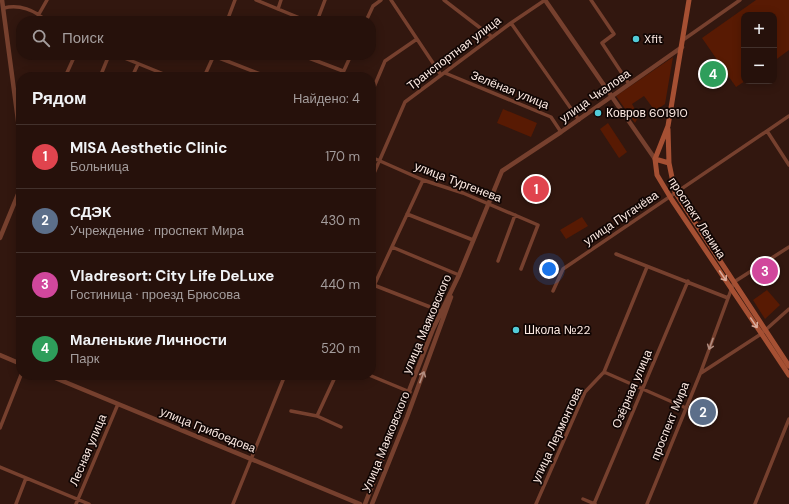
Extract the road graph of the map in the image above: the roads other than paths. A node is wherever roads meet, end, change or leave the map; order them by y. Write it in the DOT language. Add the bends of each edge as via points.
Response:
graph roads {
  1 [pos="2,0"];
  2 [pos="47,0"];
  3 [pos="236,0"];
  4 [pos="256,0"];
  5 [pos="281,0"];
  6 [pos="325,0"];
  7 [pos="381,0"];
  8 [pos="391,0"];
  9 [pos="444,0"];
  10 [pos="546,0"];
  11 [pos="591,0"];
  12 [pos="684,0"];
  13 [pos="689,0"];
  14 [pos="740,0"];
  15 [pos="688,6"];
  16 [pos="4,8"];
  17 [pos="278,9"];
  18 [pos="39,14"];
  19 [pos="229,16"];
  20 [pos="294,16"];
  21 [pos="318,16"];
  22 [pos="368,16"];
  23 [pos="511,23"];
  24 [pos="492,37"];
  25 [pos="417,39"];
  26 [pos="683,40"];
  27 [pos="682,47"];
  28 [pos="73,60"];
  29 [pos="107,60"];
  30 [pos="129,60"];
  31 [pos="212,60"];
  32 [pos="226,60"];
  33 [pos="313,60"];
  34 [pos="349,60"];
  35 [pos="138,64"];
  36 [pos="67,72"];
  37 [pos="102,72"];
  38 [pos="134,72"];
  39 [pos="156,72"];
  40 [pos="206,72"];
  41 [pos="256,72"];
  42 [pos="343,72"];
  43 [pos="443,74"];
  44 [pos="376,82"];
  45 [pos="629,84"];
  46 [pos="612,97"];
  47 [pos="16,103"];
  48 [pos="789,116"];
  49 [pos="579,120"];
  50 [pos="668,126"];
  51 [pos="767,131"];
  52 [pos="562,132"];
  53 [pos="376,158"];
  54 [pos="380,160"];
  55 [pos="519,160"];
  56 [pos="655,160"];
  57 [pos="669,163"];
  58 [pos="789,166"];
  59 [pos="376,169"];
  60 [pos="423,180"];
  61 [pos="675,192"];
  62 [pos="670,197"];
  63 [pos="16,199"];
  64 [pos="488,203"];
  65 [pos="407,214"];
  66 [pos="515,215"];
  67 [pos="0,238"];
  68 [pos="472,240"];
  69 [pos="392,247"];
  70 [pos="789,247"];
  71 [pos="616,254"];
  72 [pos="498,261"];
  73 [pos="647,266"];
  74 [pos="522,270"];
  75 [pos="459,274"];
  76 [pos="376,277"];
  77 [pos="688,281"];
  78 [pos="734,282"];
  79 [pos="376,286"];
  80 [pos="731,288"];
  81 [pos="553,291"];
  82 [pos="728,298"];
  83 [pos="789,309"];
  84 [pos="444,312"];
  85 [pos="766,330"];
  86 [pos="762,334"];
  87 [pos="0,355"];
  88 [pos="16,362"];
  89 [pos="789,366"];
  90 [pos="604,372"];
  91 [pos="700,374"];
  92 [pos="789,375"];
  93 [pos="376,378"];
  94 [pos="19,380"];
  95 [pos="60,380"];
  96 [pos="283,380"];
  97 [pos="334,380"];
  98 [pos="643,389"];
  99 [pos="410,392"];
  100 [pos="118,404"];
  101 [pos="686,408"];
  102 [pos="291,411"];
  103 [pos="317,416"];
  104 [pos="789,419"];
  105 [pos="341,427"];
  106 [pos="0,428"];
  107 [pos="252,458"];
  108 [pos="0,467"];
  109 [pos="26,478"];
  110 [pos="583,499"];
  111 [pos="77,502"];
  112 [pos="16,504"];
  113 [pos="88,504"];
  114 [pos="233,504"];
  115 [pos="360,504"];
  116 [pos="366,504"];
  117 [pos="372,504"];
  118 [pos="536,504"];
  119 [pos="594,504"];
  120 [pos="647,504"];
  121 [pos="755,504"];
  1 -- 16 [label="street"];
  2 -- 18 [label="street"];
  3 -- 19 [label="street"];
  4 -- 17 [label="street"];
  5 -- 17 [label="street"];
  6 -- 21 [label="street"];
  7 -- 22 [label="street" via="373,6"];
  8 -- 25 [label="street"];
  9 -- 24 [label="street"];
  10 -- 23 [label="street, Транспортная улица"];
  10 -- 46 [label="street"];
  11 -- 45 [label="street" via="614,34 602,43"];
  12 -- 15 [label="street"];
  13 -- 15 [label="main road"];
  14 -- 26 [label="street"];
  15 -- 26 [label="main road"];
  16 -- 18 [label="street" via="11,6 29,9"];
  16 -- 47 [label="street"];
  17 -- 20 [label="street"];
  23 -- 24 [label="street, Транспортная улица"];
  23 -- 49 [label="street"];
  24 -- 43 [label="street, Транспортная улица"];
  25 -- 43 [label="street"];
  25 -- 44 [label="street" via="385,61"];
  26 -- 27 [label="main road"];
  27 -- 45 [label="street, улица Чкалова"];
  27 -- 50 [label="main road"];
  28 -- 36 [label="street"];
  29 -- 37 [label="street"];
  30 -- 35 [label="street"];
  31 -- 40 [label="street"];
  32 -- 41 [label="street"];
  33 -- 42 [label="street"];
  34 -- 42 [label="street"];
  35 -- 38 [label="street"];
  35 -- 39 [label="street"];
  43 -- 52 [label="street, Зелёная улица" via="551,117"];
  43 -- 54 [label="street, Транспортная улица" via="405,102"];
  45 -- 46 [label="street, улица Чкалова"];
  46 -- 49 [label="street, улица Чкалова"];
  46 -- 56 [label="street"];
  48 -- 51 [label="street, улица Пугачёва"];
  49 -- 52 [label="street, улица Чкалова"];
  50 -- 56 [label="main road"];
  50 -- 57 [label="main road"];
  51 -- 58 [label="street"];
  51 -- 61 [label="street, улица Пугачёва"];
  52 -- 55 [label="street, улица Чкалова"];
  53 -- 54 [label="street, улица Тургенева"];
  54 -- 59 [label="street, Транспортная улица"];
  54 -- 60 [label="street, улица Тургенева"];
  55 -- 64 [label="street, улица Маяковского" via="502,171"];
  56 -- 57 [label="main road, проспект Ленина"];
  56 -- 62 [label="main road, проспект Ленина" via="657,176"];
  57 -- 61 [label="main road, проспект Ленина"];
  60 -- 64 [label="street, улица Тургенева"];
  60 -- 65 [label="street"];
  61 -- 62 [label="street, улица Пугачёва"];
  61 -- 78 [label="main road, проспект Ленина"];
  62 -- 80 [label="main road, проспект Ленина, one-way"];
  62 -- 81 [label="street, улица Пугачёва" via="563,269"];
  63 -- 67 [label="street"];
  64 -- 66 [label="street, улица Тургенева"];
  64 -- 68 [label="street, улица Маяковского"];
  65 -- 68 [label="street"];
  65 -- 69 [label="street"];
  66 -- 72 [label="street"];
  66 -- 74 [label="street, улица Тургенева" via="538,225"];
  68 -- 75 [label="street, улица Маяковского"];
  69 -- 75 [label="street"];
  69 -- 76 [label="street"];
  70 -- 78 [label="street"];
  71 -- 73 [label="street"];
  73 -- 77 [label="street"];
  73 -- 90 [label="street, улица Лермонтова"];
  75 -- 84 [label="street, улица Маяковского"];
  77 -- 82 [label="street"];
  77 -- 98 [label="street, Озёрная улица"];
  78 -- 80 [label="street"];
  78 -- 85 [label="main road, проспект Ленина"];
  79 -- 84 [label="street"];
  80 -- 82 [label="street"];
  80 -- 86 [label="main road, проспект Ленина, one-way"];
  82 -- 91 [label="street, one-way"];
  83 -- 85 [label="street, проспект Мира"];
  84 -- 99 [label="street, улица Маяковского" via="433,329"];
  117 -- 84 [label="street, Улица Маяковского, one-way"];
  85 -- 86 [label="street, проспект Мира"];
  85 -- 89 [label="main road, проспект Ленина"];
  86 -- 91 [label="street, проспект Мира"];
  86 -- 92 [label="main road, проспект Ленина"];
  87 -- 88 [label="street"];
  90 -- 98 [label="street"];
  90 -- 118 [label="street, улица Лермонтова" via="585,392"];
  91 -- 101 [label="street, проспект Мира"];
  93 -- 99 [label="street"];
  94 -- 106 [label="street"];
  95 -- 100 [label="street, улица Грибоедова"];
  96 -- 107 [label="street"];
  97 -- 103 [label="street"];
  98 -- 101 [label="street"];
  98 -- 119 [label="street, Озёрная улица"];
  99 -- 116 [label="street, улица Маяковского"];
  100 -- 107 [label="street, улица Грибоедова"];
  100 -- 111 [label="street, Лесная улица"];
  101 -- 120 [label="street, проспект Мира"];
  102 -- 103 [label="street"];
  103 -- 105 [label="street"];
  104 -- 121 [label="street"];
  107 -- 114 [label="street"];
  107 -- 115 [label="street, улица Грибоедова"];
  108 -- 109 [label="street"];
  109 -- 111 [label="street"];
  109 -- 112 [label="street"];
  110 -- 119 [label="street"];
  111 -- 113 [label="street"];
}
